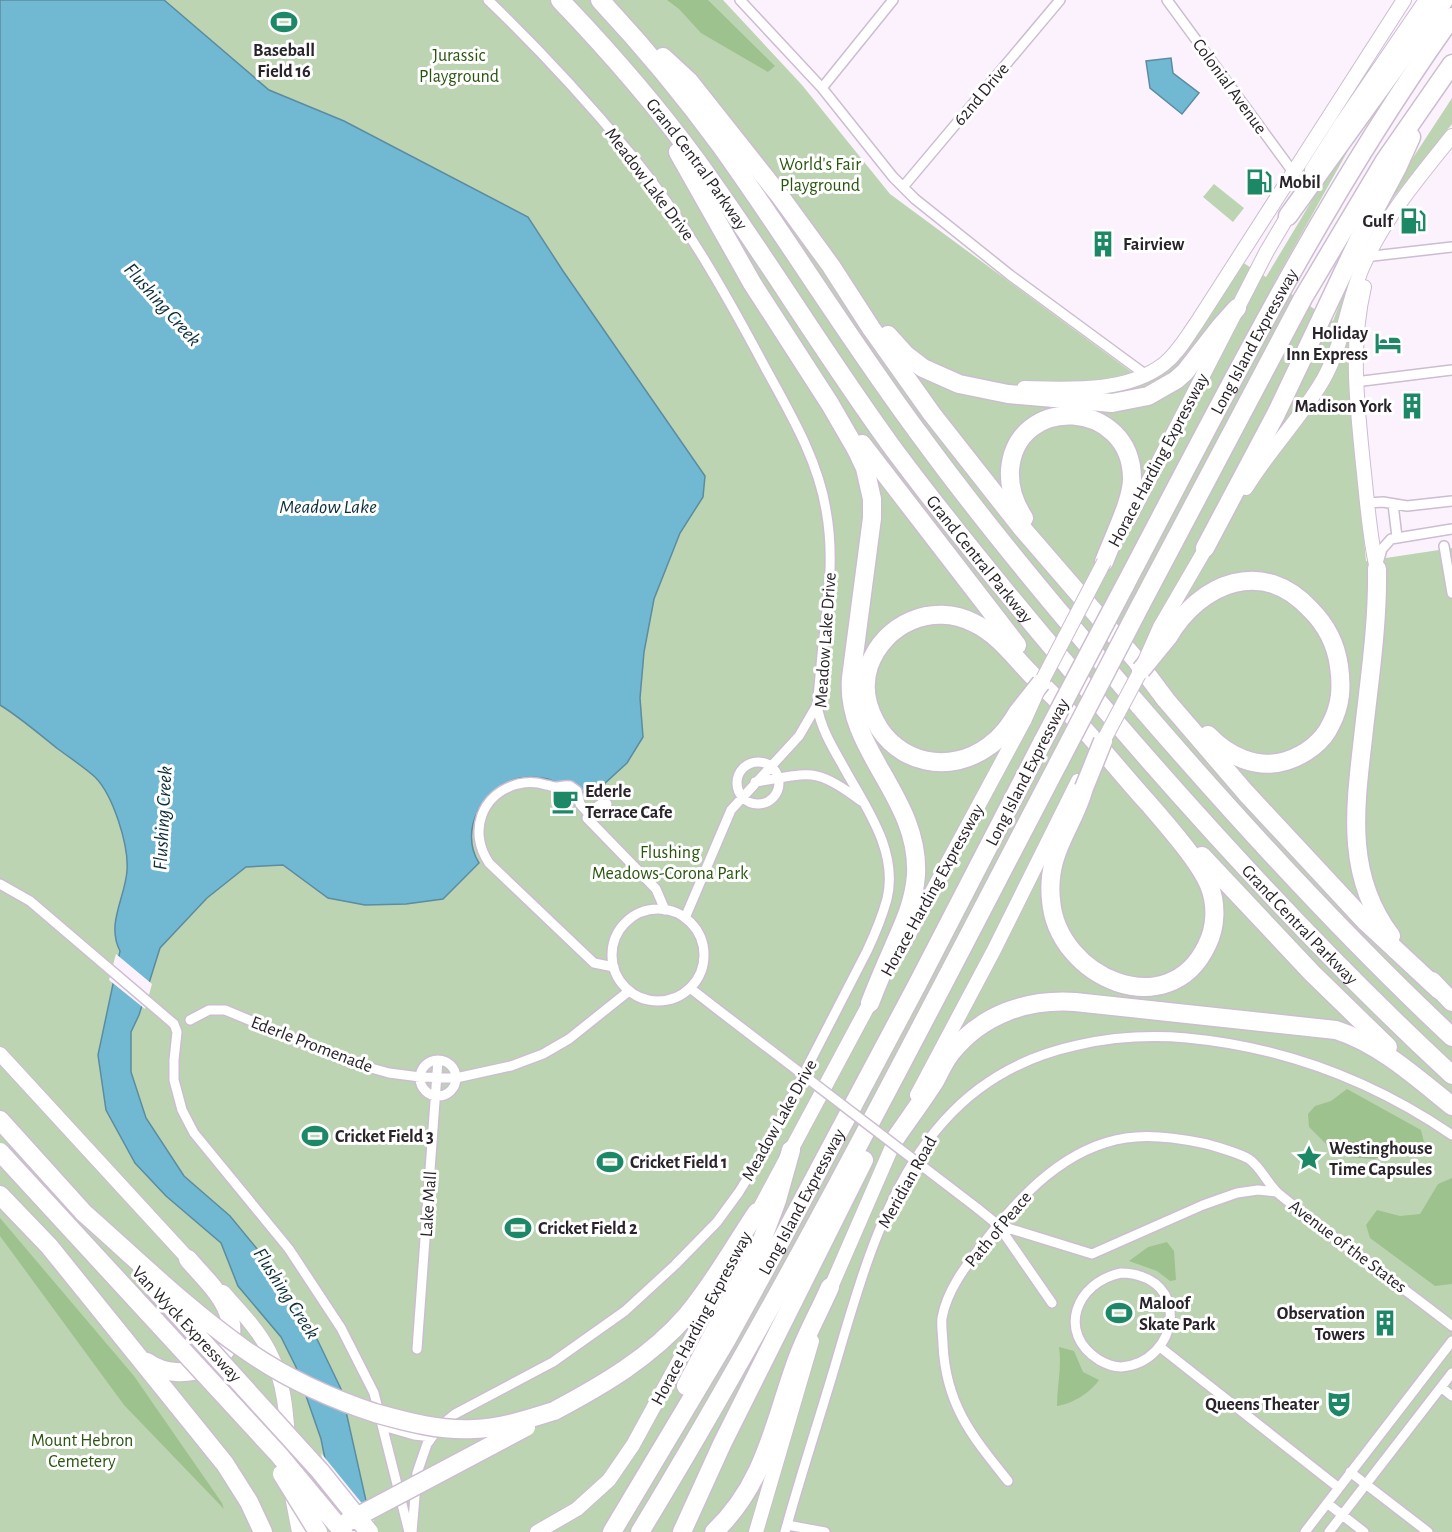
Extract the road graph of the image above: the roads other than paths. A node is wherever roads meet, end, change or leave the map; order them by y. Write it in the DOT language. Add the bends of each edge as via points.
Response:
graph roads {
  1 [pos="488,0"];
  2 [pos="560,0"];
  3 [pos="601,0"];
  4 [pos="740,0"];
  5 [pos="893,0"];
  6 [pos="1060,0"];
  7 [pos="1167,0"];
  8 [pos="1404,0"];
  9 [pos="1425,0"];
  10 [pos="1444,0"];
  11 [pos="1452,17"];
  12 [pos="1452,64"];
  13 [pos="822,88"];
  14 [pos="1429,97"];
  15 [pos="648,99"];
  16 [pos="1452,136"];
  17 [pos="1293,172"];
  18 [pos="903,188"];
  19 [pos="1288,216"];
  20 [pos="1379,236"];
  21 [pos="1452,247"];
  22 [pos="1373,256"];
  23 [pos="831,266"];
  24 [pos="1237,308"];
  25 [pos="1452,370"];
  26 [pos="1146,375"];
  27 [pos="1355,382"];
  28 [pos="959,384"];
  29 [pos="830,404"];
  30 [pos="1452,501"];
  31 [pos="1367,502"];
  32 [pos="1393,504"];
  33 [pos="1452,529"];
  34 [pos="1397,537"];
  35 [pos="1444,546"];
  36 [pos="1206,548"];
  37 [pos="1104,562"];
  38 [pos="1377,569"];
  39 [pos="1074,587"];
  40 [pos="1452,593"];
  41 [pos="1164,632"];
  42 [pos="1138,665"];
  43 [pos="1041,682"];
  44 [pos="1060,702"];
  45 [pos="817,705"];
  46 [pos="1022,716"];
  47 [pos="1103,741"];
  48 [pos="770,766"];
  49 [pos="779,779"];
  50 [pos="755,782"];
  51 [pos="1081,785"];
  52 [pos="743,796"];
  53 [pos="607,804"];
  54 [pos="864,804"];
  55 [pos="587,818"];
  56 [pos="1165,823"];
  57 [pos="0,884"];
  58 [pos="665,910"];
  59 [pos="685,918"];
  60 [pos="614,967"];
  61 [pos="690,988"];
  62 [pos="629,991"];
  63 [pos="937,994"];
  64 [pos="1446,996"];
  65 [pos="870,1003"];
  66 [pos="190,1020"];
  67 [pos="1452,1036"];
  68 [pos="0,1054"];
  69 [pos="438,1060"];
  70 [pos="1452,1076"];
  71 [pos="420,1077"];
  72 [pos="437,1078"];
  73 [pos="456,1078"];
  74 [pos="436,1095"];
  75 [pos="1446,1101"];
  76 [pos="0,1120"];
  77 [pos="1452,1135"];
  78 [pos="895,1139"];
  79 [pos="791,1150"];
  80 [pos="0,1152"];
  81 [pos="1250,1160"];
  82 [pos="1276,1192"];
  83 [pos="0,1195"];
  84 [pos="757,1212"];
  85 [pos="84,1213"];
  86 [pos="998,1225"];
  87 [pos="188,1258"];
  88 [pos="830,1287"];
  89 [pos="1052,1303"];
  90 [pos="1452,1326"];
  91 [pos="119,1332"];
  92 [pos="1451,1344"];
  93 [pos="1160,1347"];
  94 [pos="417,1349"];
  95 [pos="1452,1373"];
  96 [pos="1441,1387"];
  97 [pos="1452,1395"];
  98 [pos="237,1408"];
  99 [pos="554,1411"];
  100 [pos="383,1426"];
  101 [pos="432,1437"];
  102 [pos="722,1444"];
  103 [pos="658,1456"];
  104 [pos="1350,1472"];
  105 [pos="1008,1481"];
  106 [pos="1366,1484"];
  107 [pos="1339,1488"];
  108 [pos="1327,1503"];
  109 [pos="1342,1515"];
  110 [pos="786,1528"];
  111 [pos="262,1532"];
  112 [pos="299,1532"];
  113 [pos="318,1532"];
  114 [pos="331,1532"];
  115 [pos="343,1532"];
  116 [pos="369,1532"];
  117 [pos="411,1532"];
  118 [pos="537,1532"];
  119 [pos="612,1532"];
  120 [pos="640,1532"];
  121 [pos="675,1532"];
  122 [pos="682,1532"];
  123 [pos="714,1532"];
  124 [pos="756,1532"];
  125 [pos="825,1532"];
  126 [pos="1305,1532"];
  127 [pos="1329,1532"];
  128 [pos="1364,1532"];
  129 [pos="1428,1532"];
  1 -- 45 [label="street, Meadow Lake Drive" via="529,39 631,154 669,206 703,256 800,433 826,508 831,555"];
  2 -- 15 [label="highway, Grand Central Parkway"];
  3 -- 23 [label="highway" via="689,81"];
  3 -- 67 [label="highway, Grand Central Parkway" via="713,135 901,409 1038,587 1270,854"];
  4 -- 13 [label="street"];
  5 -- 13 [label="street"];
  6 -- 18 [label="street, 62nd Drive"];
  7 -- 17 [label="street, Colonial Avenue"];
  8 -- 17 [label="main road, Horace Harding Expressway"];
  9 -- 19 [label="main road, Horace Harding Expressway" via="1333,136"];
  10 -- 19 [label="highway"];
  11 -- 103 [label="highway, Long Island Expressway, bridge" via="1373,136 1253,342 788,1227"];
  12 -- 14 [label="highway, Long Island Expressway"];
  13 -- 18 [label="street"];
  14 -- 36 [label="highway" via="1276,414"];
  14 -- 63 [label="highway, Long Island Expressway, bridge" via="1384,162 1303,298"];
  15 -- 29 [label="highway" via="752,283"];
  15 -- 70 [label="highway, Grand Central Parkway" via="708,177 862,405 993,578 1240,864"];
  16 -- 20 [label="main road" via="1399,203"];
  17 -- 26 [label="main road, Horace Harding Expressway" via="1172,357"];
  18 -- 26 [label="street" via="1010,275"];
  19 -- 24 [label="main road, Horace Harding Expressway"];
  20 -- 22 [label="main road"];
  20 -- 36 [label="main road" via="1362,269 1323,380 1258,468"];
  21 -- 22 [label="street"];
  22 -- 27 [label="main road" via="1359,310"];
  23 -- 28 [label="highway" via="906,355 934,374"];
  23 -- 39 [label="highway" via="938,421"];
  24 -- 28 [label="highway" via="1185,372 1158,391 1134,400 1088,402 1008,394"];
  24 -- 37 [label="main road, Horace Harding Expressway"];
  25 -- 27 [label="street"];
  26 -- 28 [label="main road, Horace Harding Expressway" via="1112,385 1077,387"];
  27 -- 31 [label="main road"];
  29 -- 44 [label="highway"];
  29 -- 65 [label="highway" via="861,459 872,499 851,678 852,705 861,733 908,820 916,858 909,912"];
  30 -- 32 [label="street"];
  31 -- 32 [label="street"];
  31 -- 38 [label="main road"];
  32 -- 34 [label="street"];
  33 -- 34 [label="street"];
  34 -- 38 [label="street" via="1382,549"];
  35 -- 40 [label="street"];
  36 -- 41 [label="main road"];
  37 -- 39 [label="highway" via="1130,497 1131,469 1126,449 1114,433 1089,417 1066,415 1045,421 1027,432 1016,448 1010,466 1010,485 1020,511"];
  37 -- 43 [label="main road, Horace Harding Expressway, bridge"];
  38 -- 64 [label="highway" via="1355,811 1358,856 1366,889 1382,923"];
  39 -- 42 [label="highway"];
  41 -- 42 [label="highway, bridge"];
  41 -- 42 [label="highway" via="1221,586 1252,580 1273,583 1292,592 1321,621 1335,651 1340,697 1329,729 1313,746 1284,762 1263,764 1243,759 1210,738 1174,695"];
  42 -- 47 [label="main road, bridge"];
  42 -- 64 [label="highway" via="1284,835 1373,928"];
  43 -- 46 [label="highway, bridge"];
  44 -- 46 [label="highway" via="994,636 954,615 924,616 906,622 884,640 870,666 866,692 873,718 895,747 922,760 952,762 980,752"];
  44 -- 56 [label="highway"];
  45 -- 48 [label="street" via="799,735"];
  45 -- 54 [label="street, Meadow Lake Drive" via="828,738"];
  46 -- 65 [label="main road, Horace Harding Expressway"];
  47 -- 51 [label="highway, bridge"];
  48 -- 49 [label="street"];
  48 -- 50 [label="street"];
  48 -- 52 [label="street" via="758,762 742,770 738,783"];
  49 -- 50 [label="street"];
  49 -- 52 [label="street" via="778,790 769,800 755,803"];
  49 -- 54 [label="street" via="818,775 837,783"];
  50 -- 52 [label="street"];
  51 -- 56 [label="highway" via="1053,861 1052,911 1061,935 1075,954 1094,972 1116,983 1148,987 1169,982 1196,962 1208,945 1215,912 1208,882"];
  51 -- 78 [label="main road"];
  52 -- 59 [label="street" via="731,810"];
  53 -- 60 [label="street" via="588,813 580,804 577,791 570,786 518,784 489,803 478,831 489,863 594,963"];
  54 -- 101 [label="street, Meadow Lake Drive" via="880,834 889,872 888,897 881,919 831,1024 739,1192 684,1257 625,1311 554,1362 455,1414"];
  55 -- 58 [label="street" via="656,889"];
  56 -- 75 [label="highway" via="1199,853 1355,1016"];
  57 -- 100 [label="street, Meadow Lake Drive" via="30,901 174,1024 174,1080 182,1110 194,1133 289,1249 340,1328 374,1393"];
  58 -- 59 [label="street"];
  58 -- 60 [label="street" via="643,912 621,928 612,954"];
  59 -- 61 [label="street" via="695,928 704,952 698,978"];
  60 -- 62 [label="street"];
  61 -- 62 [label="street" via="667,1000 646,999"];
  61 -- 86 [label="street, bridge"];
  62 -- 73 [label="street, Ederle Promenade" via="569,1039 543,1054 511,1066"];
  63 -- 102 [label="highway" via="908,1076"];
  63 -- 120 [label="highway, Long Island Expressway" via="827,1204"];
  65 -- 79 [label="main road, Horace Harding Expressway"];
  66 -- 71 [label="street, Ederle Promenade" via="209,1010 225,1010 352,1062"];
  68 -- 87 [label="main road"];
  69 -- 71 [label="street" via="426,1065"];
  69 -- 72 [label="street, Lake Mall"];
  69 -- 73 [label="street" via="450,1064"];
  71 -- 72 [label="street, Ederle Promenade"];
  71 -- 74 [label="street" via="426,1091"];
  72 -- 73 [label="street, Ederle Promenade"];
  72 -- 74 [label="street, Lake Mall"];
  73 -- 74 [label="street" via="448,1093"];
  74 -- 94 [label="street, Lake Mall"];
  75 -- 78 [label="highway" via="1378,1050 1336,1030 1045,1001 1002,1012 969,1034 951,1053"];
  76 -- 85 [label="highway, Van Wyck Expressway"];
  77 -- 110 [label="street, Meridian Road" via="1402,1103 1346,1077 1279,1054 1215,1041 1161,1037 1105,1040 1046,1053 1002,1072 964,1100 940,1125 887,1211 861,1277"];
  78 -- 88 [label="main road"];
  79 -- 84 [label="main road, Horace Harding Expressway"];
  79 -- 103 [label="highway" via="762,1240 692,1374"];
  80 -- 98 [label="highway, Van Wyck Expressway, bridge"];
  81 -- 82 [label="street, Avenue of the States"];
  81 -- 86 [label="street, Path of Peace" via="1204,1143 1125,1138 1099,1145 1046,1176"];
  82 -- 86 [label="street" via="1237,1193 1092,1254"];
  82 -- 90 [label="street, Avenue of the States"];
  83 -- 91 [label="highway" via="34,1229"];
  84 -- 99 [label="highway" via="707,1289 674,1329 621,1373"];
  84 -- 118 [label="main road, Horace Harding Expressway" via="626,1457 589,1500"];
  85 -- 99 [label="highway, bridge" via="234,1342 324,1394 404,1421 459,1429 503,1426"];
  85 -- 116 [label="highway, Van Wyck Expressway, bridge" via="302,1450"];
  86 -- 89 [label="street"];
  86 -- 105 [label="street, Path of Peace" via="957,1281 942,1319 944,1363 956,1408"];
  87 -- 91 [label="highway" via="228,1312 231,1337 217,1360 190,1373 171,1373 145,1359"];
  87 -- 112 [label="main road" via="249,1321 275,1365 285,1411 291,1494"];
  88 -- 123 [label="highway" via="798,1356 757,1474 734,1511"];
  88 -- 124 [label="main road"];
  91 -- 111 [label="highway" via="225,1464"];
  92 -- 104 [label="street"];
  93 -- 93 [label="street" via="1170,1313 1164,1292 1154,1281 1131,1273 1113,1275 1092,1286 1082,1297 1076,1309 1077,1330 1083,1345 1096,1359 1110,1366 1126,1366 1148,1358"];
  93 -- 107 [label="street"];
  95 -- 96 [label="street"];
  96 -- 97 [label="street"];
  96 -- 106 [label="street"];
  98 -- 113 [label="highway, bridge"];
  98 -- 115 [label="highway, Van Wyck Expressway, bridge"];
  99 -- 114 [label="highway, bridge"];
  100 -- 101 [label="street"];
  100 -- 117 [label="street, Meadow Lake Drive"];
  101 -- 117 [label="street, Meadow Lake Drive" via="417,1473"];
  102 -- 121 [label="highway"];
  102 -- 122 [label="highway"];
  103 -- 119 [label="highway, Long Island Expressway"];
  104 -- 106 [label="street"];
  104 -- 107 [label="street"];
  106 -- 109 [label="street"];
  106 -- 129 [label="street"];
  107 -- 108 [label="street"];
  108 -- 109 [label="street"];
  108 -- 126 [label="street"];
  109 -- 127 [label="street"];
  109 -- 128 [label="street"];
  110 -- 125 [label="street"];
}
